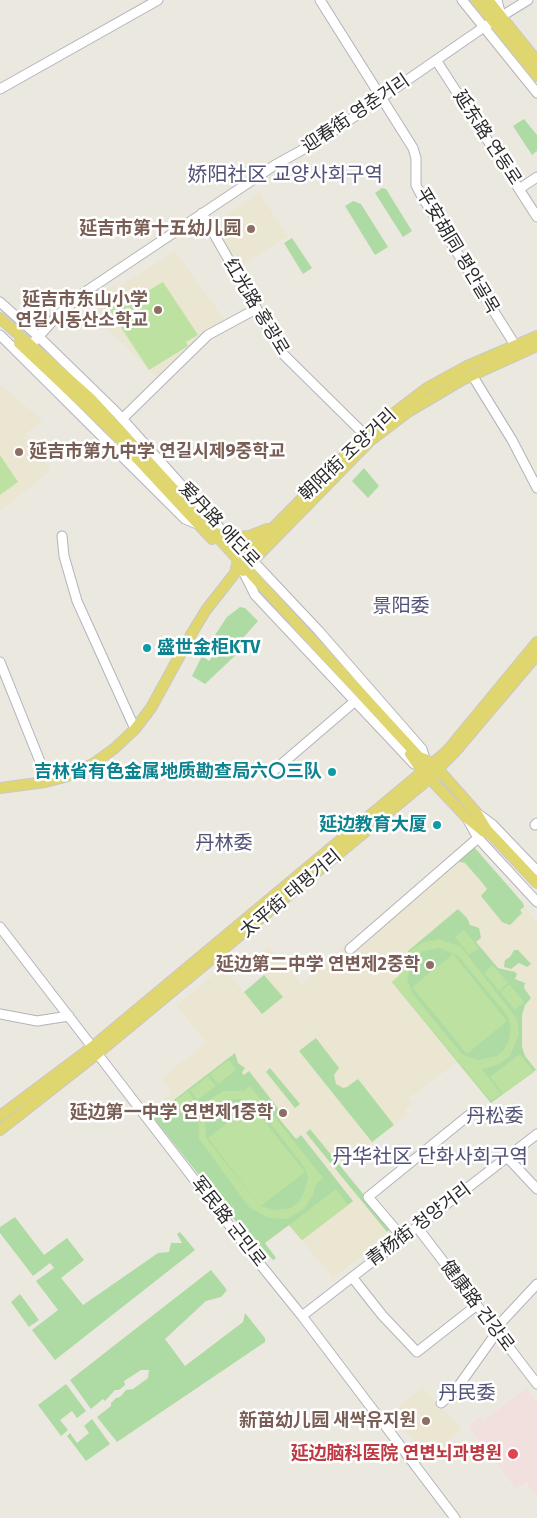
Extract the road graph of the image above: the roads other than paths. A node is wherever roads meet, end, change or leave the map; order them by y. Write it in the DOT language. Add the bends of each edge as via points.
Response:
graph roads {
  1 [pos="158,0"];
  2 [pos="320,0"];
  3 [pos="462,0"];
  4 [pos="476,0"];
  5 [pos="488,0"];
  6 [pos="497,0"];
  7 [pos="528,0"];
  8 [pos="498,19"];
  9 [pos="484,27"];
  10 [pos="436,60"];
  11 [pos="537,61"];
  12 [pos="537,76"];
  13 [pos="0,89"];
  14 [pos="537,93"];
  15 [pos="381,97"];
  16 [pos="537,177"];
  17 [pos="519,189"];
  18 [pos="202,213"];
  19 [pos="537,217"];
  20 [pos="0,302"];
  21 [pos="256,309"];
  22 [pos="0,318"];
  23 [pos="0,326"];
  24 [pos="0,335"];
  25 [pos="39,336"];
  26 [pos="537,336"];
  27 [pos="515,345"];
  28 [pos="537,346"];
  29 [pos="26,350"];
  30 [pos="472,375"];
  31 [pos="122,419"];
  32 [pos="364,434"];
  33 [pos="537,488"];
  34 [pos="274,526"];
  35 [pos="220,534"];
  36 [pos="62,536"];
  37 [pos="243,564"];
  38 [pos="537,642"];
  39 [pos="537,655"];
  40 [pos="0,662"];
  41 [pos="354,702"];
  42 [pos="135,729"];
  43 [pos="428,768"];
  44 [pos="270,774"];
  45 [pos="45,782"];
  46 [pos="0,788"];
  47 [pos="448,790"];
  48 [pos="476,812"];
  49 [pos="467,818"];
  50 [pos="478,838"];
  51 [pos="537,871"];
  52 [pos="537,883"];
  53 [pos="537,890"];
  54 [pos="537,902"];
  55 [pos="0,927"];
  56 [pos="350,948"];
  57 [pos="0,1014"];
  58 [pos="69,1016"];
  59 [pos="95,1051"];
  60 [pos="474,1111"];
  61 [pos="0,1116"];
  62 [pos="0,1130"];
  63 [pos="537,1134"];
  64 [pos="507,1157"];
  65 [pos="537,1189"];
  66 [pos="417,1227"];
  67 [pos="402,1237"];
  68 [pos="352,1277"];
  69 [pos="537,1284"];
  70 [pos="477,1305"];
  71 [pos="302,1316"];
  72 [pos="496,1330"];
  73 [pos="537,1384"];
  74 [pos="441,1403"];
  75 [pos="455,1518"];
  1 -- 13 [label="street"];
  2 -- 15 [label="street, 平安胡同 평안골목"];
  3 -- 9 [label="street"];
  4 -- 8 [label="main road"];
  5 -- 8 [label="main road"];
  6 -- 8 [label="street"];
  7 -- 8 [label="street, 迎春街 영춘거리"];
  8 -- 9 [label="street, 迎春街 영춘거리"];
  8 -- 11 [label="main road"];
  8 -- 12 [label="main road"];
  9 -- 10 [label="street, 迎春街 영춘거리"];
  9 -- 14 [label="street"];
  10 -- 15 [label="street, 迎春街 영춘거리"];
  10 -- 17 [label="street, 延东路 연동로"];
  15 -- 18 [label="street, 迎春街 영춘거리" via="322,139 275,165"];
  15 -- 27 [label="street, 平安胡同 평안골목" via="413,148 416,185 421,196"];
  16 -- 17 [label="street"];
  17 -- 19 [label="street, 延东路 연동로"];
  18 -- 21 [label="street, 红光路 홍광로"];
  18 -- 25 [label="street, 迎春街 영춘거리" via="85,292"];
  20 -- 25 [label="street, 爱丹路 애단로"];
  21 -- 31 [label="street" via="208,335"];
  21 -- 32 [label="street, 红光路 홍광로" via="288,361"];
  22 -- 29 [label="main road, 爱丹路 애단로"];
  23 -- 29 [label="main road, 爱丹路 애단로"];
  24 -- 29 [label="street, 爱丹路 애단로"];
  25 -- 29 [label="street, 迎春街 영춘거리"];
  25 -- 31 [label="street, 爱丹路 애단로"];
  26 -- 27 [label="main road, 朝阳街 조양거리"];
  27 -- 32 [label="main road, 朝阳街 조양거리" via="427,388"];
  28 -- 30 [label="main road, 朝阳街 조양거리"];
  29 -- 35 [label="main road, 爱丹路 애단로" via="90,398"];
  29 -- 37 [label="main road, 爱丹路 애단로" via="107,426 198,524"];
  30 -- 33 [label="street"];
  30 -- 37 [label="main road, 朝阳街 조양거리" via="421,403 370,441"];
  31 -- 35 [label="street, 爱丹路 애단로"];
  32 -- 34 [label="main road, 朝阳街 조양거리"];
  34 -- 35 [label="main road" via="249,536"];
  34 -- 37 [label="main road, 朝阳街 조양거리"];
  35 -- 37 [label="main road, 爱丹路 애단로"];
  36 -- 42 [label="street" via="64,556 77,601"];
  37 -- 41 [label="street, 爱丹路 애단로" via="255,595"];
  37 -- 42 [label="main road, 朝阳街 조양거리" via="198,623 158,696"];
  37 -- 43 [label="main road, 爱丹路 애단로" via="415,759"];
  37 -- 43 [label="street, 爱丹路 애단로" via="318,630 422,749"];
  38 -- 43 [label="main road, 太平街 태평거리"];
  39 -- 43 [label="main road, 太平街 태평거리" via="454,753"];
  40 -- 45 [label="street" via="43,768"];
  41 -- 43 [label="street, 爱丹路 애단로" via="412,763"];
  41 -- 44 [label="street"];
  42 -- 45 [label="main road, 朝阳街 조양거리" via="93,764"];
  43 -- 47 [label="main road, 爱丹路 애단로"];
  43 -- 59 [label="main road, 太平街 태평거리"];
  45 -- 46 [label="main road, 朝阳街 조양거리"];
  47 -- 48 [label="main road, 爱丹路 애단로"];
  47 -- 49 [label="main road, 爱丹路 애단로"];
  48 -- 51 [label="street, 爱丹路 애단로"];
  48 -- 52 [label="main road, 爱丹路 애단로" via="487,830"];
  49 -- 50 [label="street, 爱丹路 애단로"];
  49 -- 53 [label="main road, 爱丹路 애단로"];
  50 -- 54 [label="street, 爱丹路 애단로"];
  50 -- 56 [label="street"];
  55 -- 58 [label="street, 军民路 군민로"];
  57 -- 58 [label="street" via="37,1021"];
  58 -- 59 [label="street, 军民路 군민로"];
  59 -- 61 [label="main road, 太平街 태평거리"];
  59 -- 62 [label="main road, 太平街 태평거리"];
  59 -- 71 [label="street, 军民路 군민로"];
  60 -- 67 [label="street" via="368,1197"];
  63 -- 64 [label="street, 青杨街 청양거리"];
  64 -- 65 [label="street"];
  64 -- 66 [label="street, 青杨街 청양거리"];
  66 -- 67 [label="street, 青杨街 청양거리"];
  66 -- 70 [label="street, 健康路 건강로"];
  67 -- 68 [label="street, 青杨街 청양거리"];
  68 -- 70 [label="street" via="417,1352"];
  68 -- 71 [label="street, 青杨街 청양거리"];
  69 -- 72 [label="street"];
  70 -- 72 [label="street, 健康路 건강로"];
  71 -- 75 [label="street, 军民路 군민로"];
  72 -- 73 [label="street, 健康路 건강로"];
  72 -- 74 [label="street" via="456,1391"];
}
